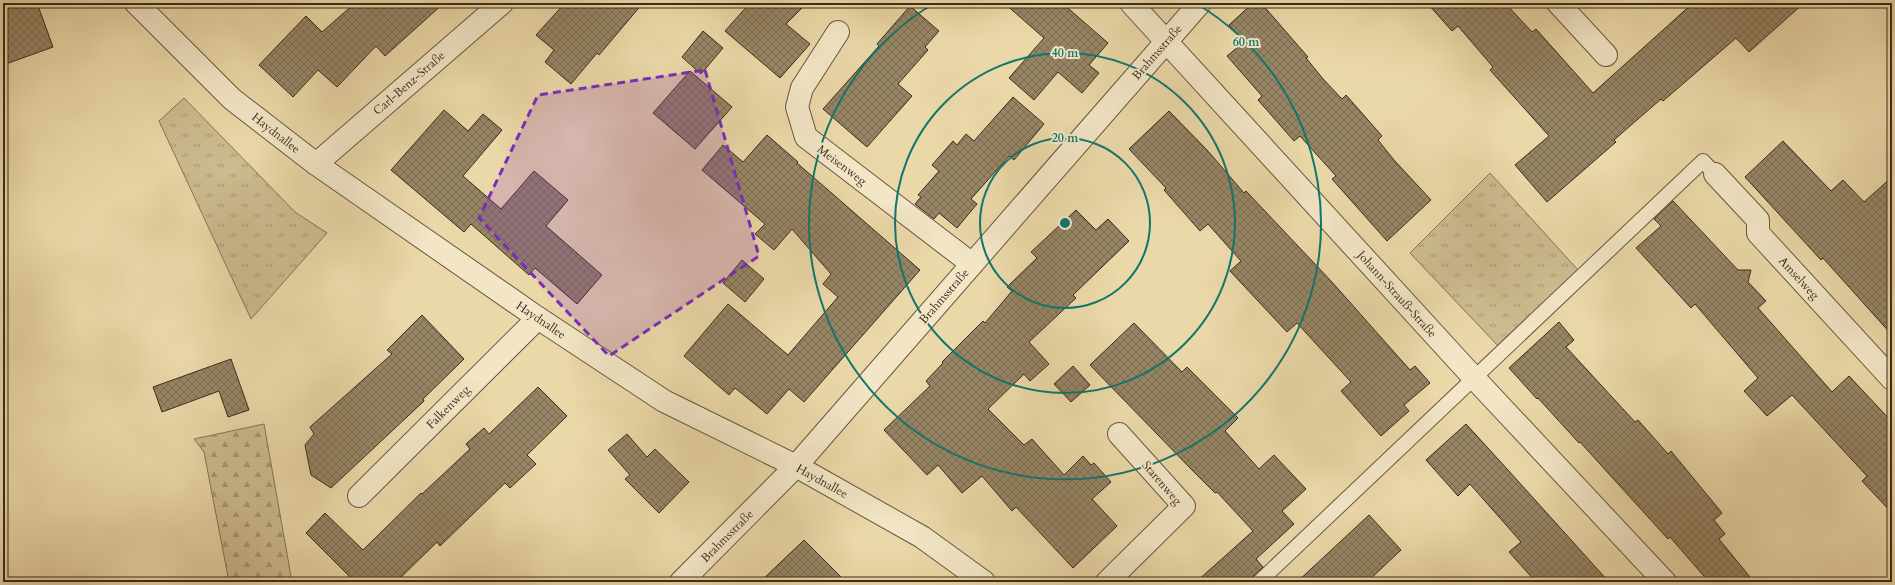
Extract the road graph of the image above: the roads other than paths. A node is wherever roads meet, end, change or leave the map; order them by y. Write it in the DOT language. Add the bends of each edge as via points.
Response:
graph roads {
  1 [pos="136,3"];
  2 [pos="502,3"];
  3 [pos="1131,3"];
  4 [pos="1200,3"];
  5 [pos="1558,3"];
  6 [pos="838,32"];
  7 [pos="1166,42"];
  8 [pos="1606,55"];
  9 [pos="316,164"];
  10 [pos="1715,174"];
  11 [pos="972,264"];
  12 [pos="538,318"];
  13 [pos="1474,379"];
  14 [pos="1892,379"];
  15 [pos="1119,434"];
  16 [pos="796,466"];
  17 [pos="359,496"];
  18 [pos="682,582"];
  19 [pos="984,582"];
  20 [pos="1107,582"];
  21 [pos="1259,582"];
  22 [pos="1665,582"];
  1 -- 9 [label="street, Haydnallee" via="232,99"];
  2 -- 9 [label="street, Carl-Benz-Straße"];
  3 -- 7 [label="street, Johann-Strauß-Straße"];
  4 -- 7 [label="street, Brahmsstraße"];
  5 -- 8 [label="street"];
  6 -- 11 [label="street, Meisenweg" via="802,88 797,107 806,137"];
  7 -- 11 [label="street, Brahmsstraße"];
  7 -- 13 [label="street, Johann-Strauß-Straße"];
  9 -- 12 [label="street, Haydnallee"];
  10 -- 13 [label="lane" via="1703,161"];
  10 -- 14 [label="street, Amselweg" via="1758,220 1758,233"];
  11 -- 16 [label="street, Brahmsstraße"];
  12 -- 16 [label="street, Haydnallee" via="664,401"];
  12 -- 17 [label="street, Falkenweg"];
  13 -- 21 [label="lane"];
  13 -- 22 [label="street, Johann-Strauß-Straße"];
  15 -- 20 [label="street, Starenweg" via="1184,506"];
  16 -- 18 [label="street, Brahmsstraße"];
  16 -- 19 [label="street, Haydnallee" via="922,537"];
}
